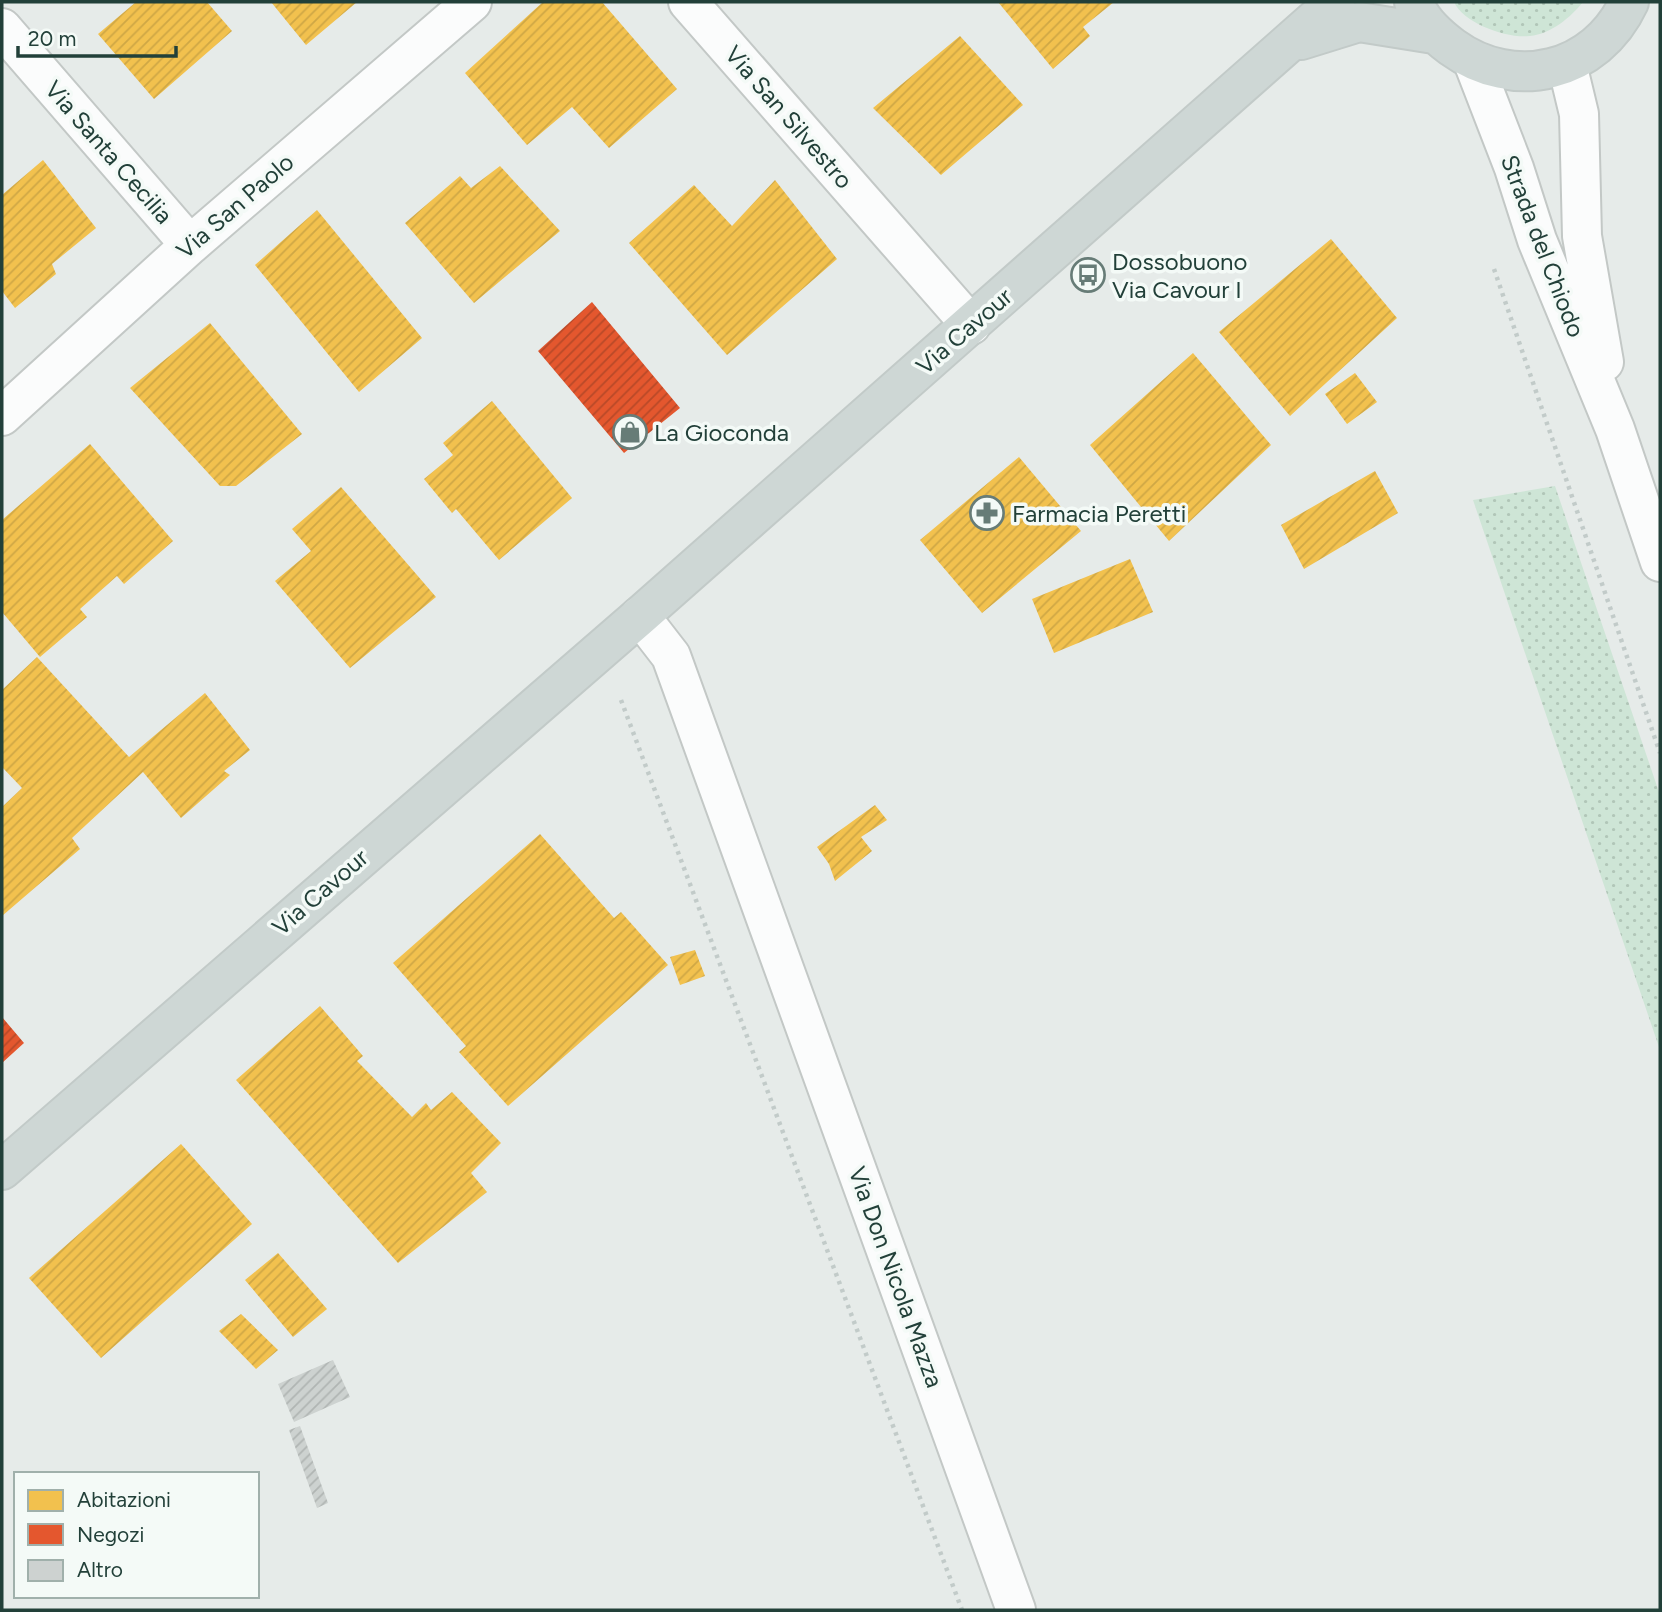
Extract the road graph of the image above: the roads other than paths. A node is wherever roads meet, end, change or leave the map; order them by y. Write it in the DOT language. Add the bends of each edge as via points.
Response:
graph roads {
  1 [pos="472,2"];
  2 [pos="688,2"];
  3 [pos="1335,2"];
  4 [pos="1414,2"];
  5 [pos="1629,2"];
  6 [pos="2,28"];
  7 [pos="1434,34"];
  8 [pos="1286,44"];
  9 [pos="1473,62"];
  10 [pos="1567,64"];
  11 [pos="190,245"];
  12 [pos="971,325"];
  13 [pos="2,416"];
  14 [pos="1615,429"];
  15 [pos="1660,562"];
  16 [pos="640,616"];
  17 [pos="2,1170"];
  18 [pos="1016,1610"];
  1 -- 11 [label="street, Via San Paolo"];
  2 -- 12 [label="street, Via San Silvestro"];
  3 -- 8 [label="main road, Via Cavour"];
  4 -- 7 [label="main road"];
  5 -- 10 [label="main road" via="1605,38"];
  6 -- 11 [label="street, Via Santa Cecilia"];
  7 -- 8 [label="main road, Via Cavour" via="1359,22"];
  7 -- 9 [label="main road"];
  8 -- 12 [label="main road, Via Cavour"];
  9 -- 10 [label="main road" via="1528,72"];
  9 -- 14 [label="street, Strada del Chiodo" via="1537,240"];
  10 -- 14 [label="street, Strada del Chiodo" via="1579,114 1583,236"];
  11 -- 13 [label="street, Via San Paolo"];
  12 -- 16 [label="main road, Via Cavour"];
  14 -- 15 [label="street, Strada del Chiodo"];
  16 -- 17 [label="main road, Via Cavour"];
  16 -- 18 [label="street, Via Don Nicola Mazza" via="671,656"];
}
